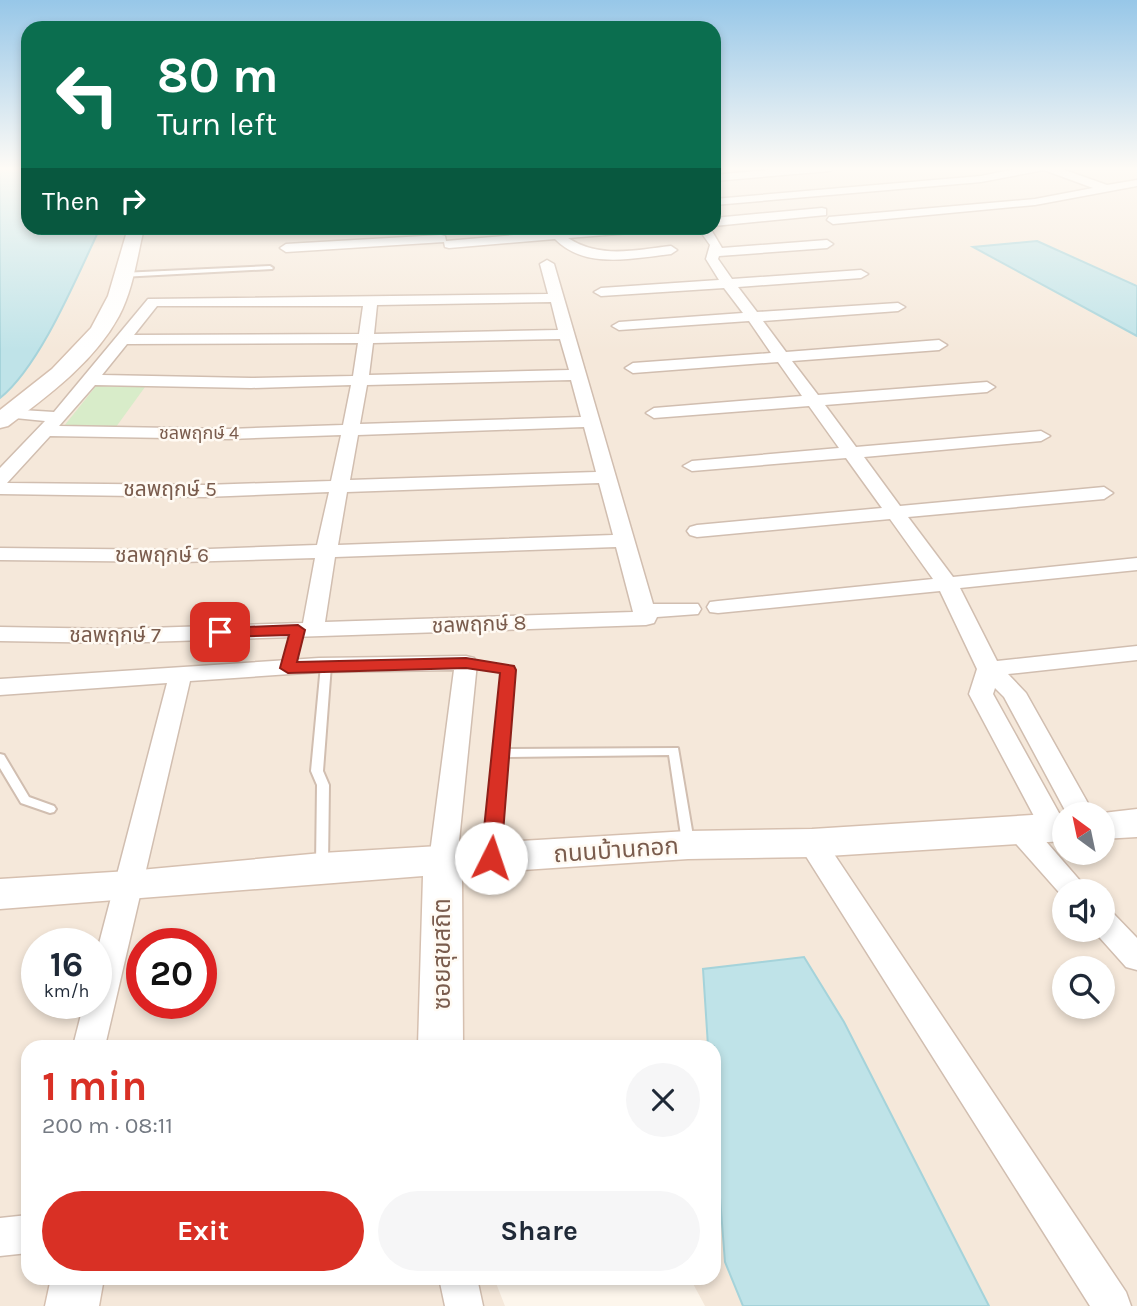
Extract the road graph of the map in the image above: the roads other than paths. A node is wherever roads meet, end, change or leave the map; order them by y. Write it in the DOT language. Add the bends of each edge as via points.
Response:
graph roads {
  1 [pos="134,235"];
  2 [pos="343,235"];
  3 [pos="510,235"];
  4 [pos="558,235"];
  5 [pos="709,235"];
  6 [pos="346,244"];
  7 [pos="827,244"];
  8 [pos="286,248"];
  9 [pos="671,250"];
  10 [pos="715,252"];
  11 [pos="547,264"];
  12 [pos="270,268"];
  13 [pos="861,274"];
  14 [pos="121,275"];
  15 [pos="728,283"];
  16 [pos="601,292"];
  17 [pos="370,295"];
  18 [pos="556,298"];
  19 [pos="898,307"];
  20 [pos="753,317"];
  21 [pos="619,326"];
  22 [pos="566,334"];
  23 [pos="364,339"];
  24 [pos="121,340"];
  25 [pos="939,345"];
  26 [pos="781,356"];
  27 [pos="633,368"];
  28 [pos="578,375"];
  29 [pos="91,380"];
  30 [pos="360,382"];
  31 [pos="987,387"];
  32 [pos="30,398"];
  33 [pos="75,399"];
  34 [pos="814,401"];
  35 [pos="654,413"];
  36 [pos="6,417"];
  37 [pos="59,417"];
  38 [pos="591,422"];
  39 [pos="351,430"];
  40 [pos="46,431"];
  41 [pos="1041,436"];
  42 [pos="851,453"];
  43 [pos="692,466"];
  44 [pos="606,477"];
  45 [pos="0,479"];
  46 [pos="340,486"];
  47 [pos="0,488"];
  48 [pos="1104,492"];
  49 [pos="895,513"];
  50 [pos="697,531"];
  51 [pos="624,541"];
  52 [pos="324,551"];
  53 [pos="0,554"];
  54 [pos="1137,564"];
  55 [pos="948,585"];
  56 [pos="718,607"];
  57 [pos="690,609"];
  58 [pos="645,614"];
  59 [pos="312,629"];
  60 [pos="0,634"];
  61 [pos="1137,653"];
  62 [pos="466,663"];
  63 [pos="322,665"];
  64 [pos="288,668"];
  65 [pos="989,669"];
  66 [pos="180,676"];
  67 [pos="0,687"];
  68 [pos="500,753"];
  69 [pos="0,758"];
  70 [pos="50,809"];
  71 [pos="1052,820"];
  72 [pos="1137,824"];
  73 [pos="1052,825"];
  74 [pos="1115,825"];
  75 [pos="812,843"];
  76 [pos="688,845"];
  77 [pos="491,858"];
  78 [pos="443,861"];
  79 [pos="322,868"];
  80 [pos="129,886"];
  81 [pos="0,894"];
  82 [pos="1115,934"];
  83 [pos="1137,958"];
  84 [pos="90,1040"];
  85 [pos="441,1040"];
  86 [pos="21,1235"];
  87 [pos="0,1237"];
  88 [pos="76,1285"];
  89 [pos="460,1285"];
  90 [pos="72,1306"];
  91 [pos="464,1306"];
  92 [pos="1112,1306"];
  1 -- 14 [label="street"];
  2 -- 6 [label="street"];
  3 -- 6 [label="street"];
  4 -- 9 [label="street" via="575,250 597,255"];
  5 -- 10 [label="street"];
  6 -- 8 [label="street"];
  7 -- 10 [label="street"];
  10 -- 15 [label="street" via="712,259"];
  11 -- 18 [label="street"];
  12 -- 14 [label="lane"];
  13 -- 15 [label="street"];
  14 -- 32 [label="street" via="108,316 92,339"];
  15 -- 16 [label="street" via="626,283"];
  15 -- 20 [label="street"];
  17 -- 18 [label="street"];
  17 -- 23 [label="street"];
  17 -- 24 [label="street" via="153,302"];
  18 -- 22 [label="street"];
  19 -- 20 [label="street"];
  20 -- 21 [label="street"];
  20 -- 26 [label="street"];
  22 -- 23 [label="street"];
  22 -- 28 [label="street"];
  23 -- 24 [label="street"];
  23 -- 30 [label="street"];
  24 -- 29 [label="street"];
  25 -- 26 [label="street"];
  26 -- 27 [label="street"];
  26 -- 34 [label="street"];
  28 -- 30 [label="street"];
  28 -- 38 [label="street"];
  29 -- 30 [label="street"];
  29 -- 33 [label="street"];
  30 -- 39 [label="street"];
  31 -- 34 [label="street"];
  32 -- 33 [label="street"];
  32 -- 36 [label="street"];
  33 -- 37 [label="street"];
  34 -- 35 [label="street"];
  34 -- 42 [label="street"];
  36 -- 37 [label="street"];
  37 -- 40 [label="street"];
  38 -- 39 [label="street, ชลพฤกษ์ 4"];
  38 -- 44 [label="street"];
  39 -- 40 [label="street, ชลพฤกษ์ 4" via="229,434"];
  39 -- 46 [label="street"];
  40 -- 45 [label="street"];
  41 -- 42 [label="street"];
  42 -- 43 [label="street"];
  42 -- 49 [label="street"];
  44 -- 46 [label="street"];
  44 -- 51 [label="street"];
  46 -- 47 [label="street, ชลพฤกษ์ 5" via="204,491"];
  46 -- 52 [label="street"];
  48 -- 49 [label="street"];
  49 -- 50 [label="street"];
  49 -- 55 [label="street"];
  51 -- 52 [label="street, ชลพฤกษ์ 6"];
  51 -- 58 [label="street"];
  52 -- 53 [label="street, ชลพฤกษ์ 6" via="182,556"];
  52 -- 59 [label="street"];
  54 -- 55 [label="street"];
  55 -- 56 [label="street"];
  55 -- 65 [label="street"];
  57 -- 58 [label="street, ชลพฤกษ์ 8"];
  58 -- 59 [label="street, ชลพฤกษ์ 8"];
  59 -- 60 [label="street, ชลพฤกษ์ 7" via="117,636"];
  59 -- 63 [label="street"];
  59 -- 64 [label="street"];
  61 -- 65 [label="street"];
  62 -- 63 [label="street"];
  62 -- 68 [label="lane" via="508,670"];
  62 -- 78 [label="street"];
  63 -- 64 [label="street"];
  63 -- 79 [label="lane" via="317,771 323,785"];
  64 -- 66 [label="street"];
  65 -- 71 [label="street" via="981,694"];
  66 -- 67 [label="street"];
  66 -- 80 [label="street"];
  68 -- 76 [label="lane" via="674,751"];
  68 -- 77 [label="lane"];
  69 -- 70 [label="lane" via="24,800"];
  72 -- 74 [label="street"];
  73 -- 75 [label="street, ถนนบ้านกอก"];
  75 -- 76 [label="street, ถนนบ้านกอก"];
  75 -- 92 [label="street"];
  76 -- 77 [label="street, ถนนบ้านกอก"];
  77 -- 78 [label="street, ถนนบ้านกอก"];
  78 -- 79 [label="street, ถนนบ้านกอก"];
  78 -- 85 [label="street, ซอยสุขสถิต"];
  79 -- 80 [label="street, ถนนบ้านกอก"];
  80 -- 81 [label="street, ถนนบ้านกอก"];
  80 -- 84 [label="street"];
  82 -- 83 [label="street"];
  86 -- 87 [label="street"];
  88 -- 90 [label="street"];
  89 -- 91 [label="street"];
}
